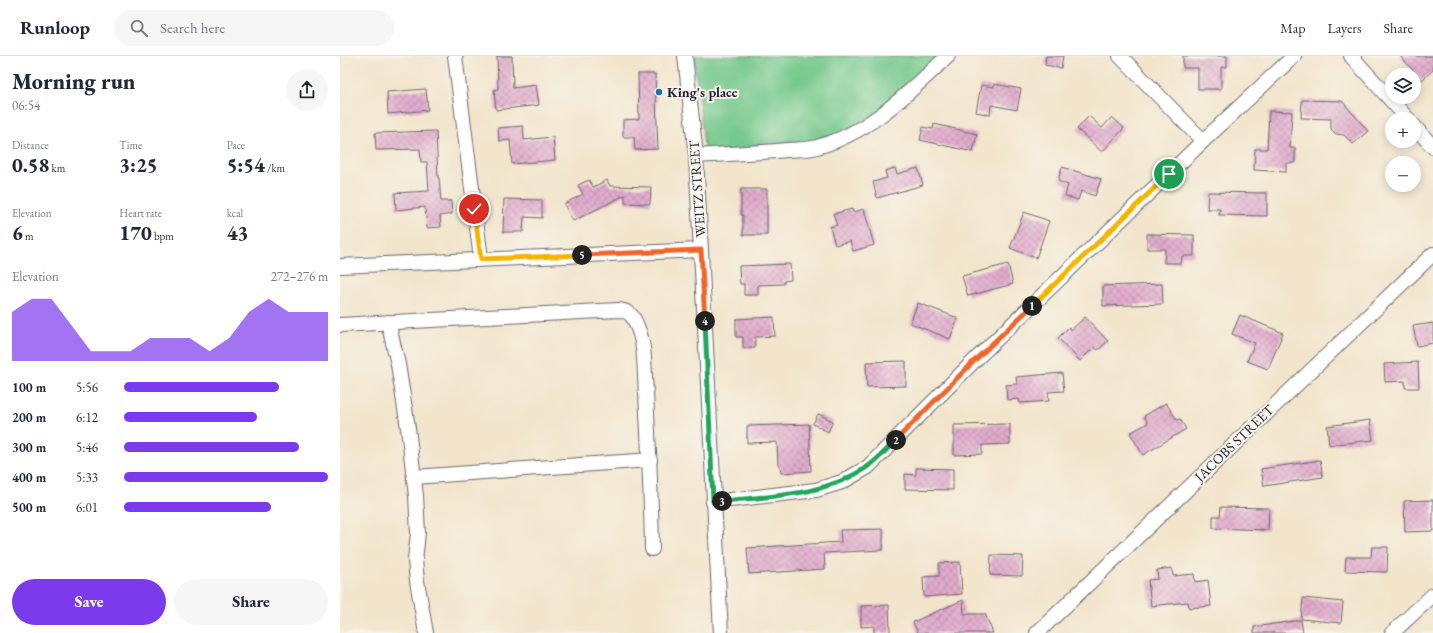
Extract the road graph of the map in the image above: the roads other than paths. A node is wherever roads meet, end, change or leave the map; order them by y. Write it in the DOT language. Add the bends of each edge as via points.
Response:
graph roads {
  1 [pos="454,56"];
  2 [pos="685,56"];
  3 [pos="948,56"];
  4 [pos="1120,56"];
  5 [pos="1294,56"];
  6 [pos="1350,56"];
  7 [pos="1402,112"];
  8 [pos="1421,134"];
  9 [pos="1203,141"];
  10 [pos="1433,147"];
  11 [pos="696,156"];
  12 [pos="701,250"];
  13 [pos="1433,254"];
  14 [pos="481,259"];
  15 [pos="340,266"];
  16 [pos="388,322"];
  17 [pos="340,325"];
  18 [pos="650,460"];
  19 [pos="414,477"];
  20 [pos="713,502"];
  21 [pos="652,549"];
  22 [pos="1433,595"];
  23 [pos="426,633"];
  24 [pos="721,633"];
  25 [pos="1037,633"];
  26 [pos="1392,633"];
  1 -- 14 [label="street"];
  2 -- 11 [label="street, WEITZ STREET"];
  3 -- 11 [label="street" via="880,116 839,140 816,148"];
  4 -- 9 [label="street"];
  5 -- 9 [label="street"];
  6 -- 7 [label="street"];
  8 -- 10 [label="street"];
  9 -- 20 [label="street" via="974,361 868,467 842,482 816,490"];
  11 -- 12 [label="street, WEITZ STREET"];
  12 -- 14 [label="street"];
  12 -- 20 [label="street, WEITZ STREET"];
  13 -- 25 [label="street, JACOBS STREET"];
  14 -- 15 [label="street"];
  16 -- 17 [label="street"];
  16 -- 18 [label="street" via="626,311 632,316 638,328 643,350"];
  16 -- 19 [label="street" via="401,377"];
  18 -- 19 [label="street"];
  18 -- 21 [label="street"];
  19 -- 23 [label="street" via="418,533 417,581"];
  20 -- 24 [label="street, WEITZ STREET"];
  22 -- 26 [label="street"];
}
